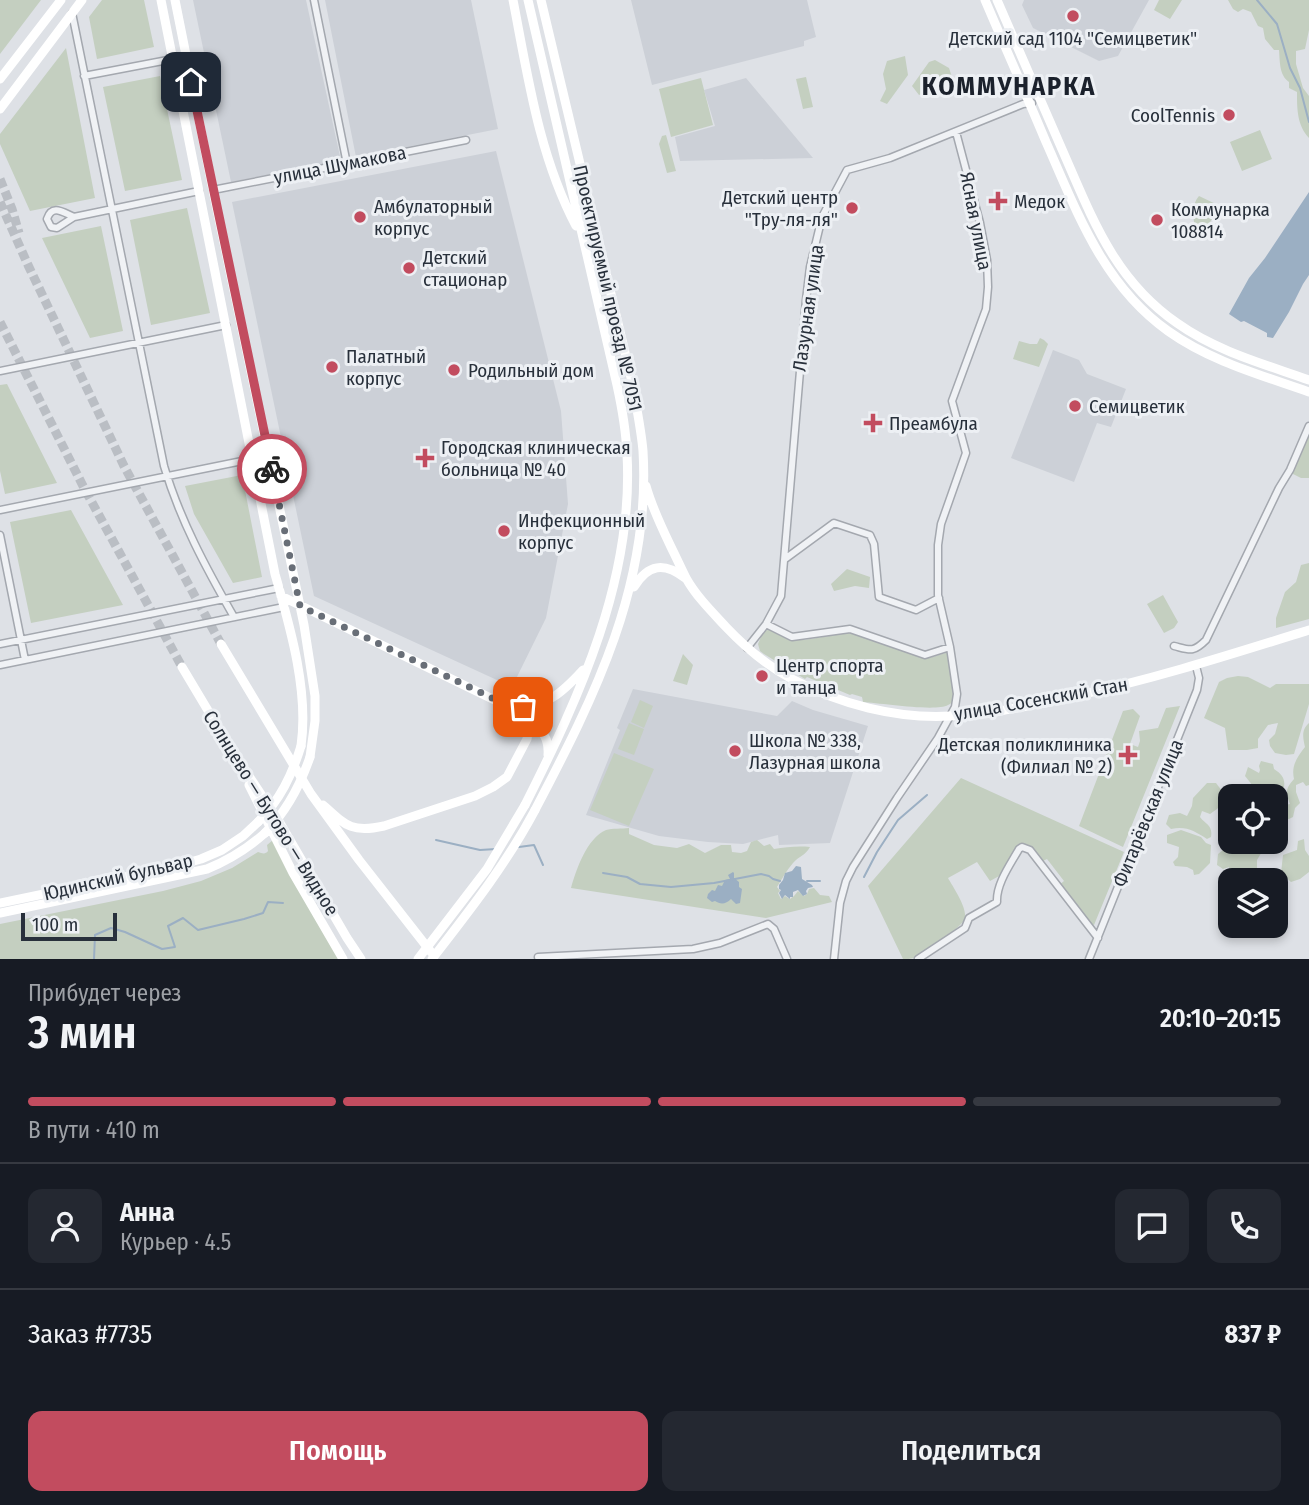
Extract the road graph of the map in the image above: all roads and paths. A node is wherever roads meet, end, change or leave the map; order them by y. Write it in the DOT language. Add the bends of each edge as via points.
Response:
graph roads {
  1 [pos="61,0"];
  2 [pos="82,0"];
  3 [pos="161,0"];
  4 [pos="175,0"];
  5 [pos="314,0"];
  6 [pos="513,0"];
  7 [pos="528,0"];
  8 [pos="541,0"];
  9 [pos="985,0"];
  10 [pos="997,0"];
  11 [pos="72,13"];
  12 [pos="173,58"];
  13 [pos="85,76"];
  14 [pos="0,79"];
  15 [pos="1041,102"];
  16 [pos="1029,103"];
  17 [pos="0,109"];
  18 [pos="956,131"];
  19 [pos="466,140"];
  20 [pos="347,164"];
  21 [pos="213,190"];
  22 [pos="200,191"];
  23 [pos="111,209"];
  24 [pos="74,217"];
  25 [pos="582,237"];
  26 [pos="226,325"];
  27 [pos="138,343"];
  28 [pos="0,371"];
  29 [pos="1309,380"];
  30 [pos="1309,392"];
  31 [pos="1309,426"];
  32 [pos="266,442"];
  33 [pos="252,458"];
  34 [pos="644,474"];
  35 [pos="166,476"];
  36 [pos="0,510"];
  37 [pos="0,535"];
  38 [pos="785,559"];
  39 [pos="687,579"];
  40 [pos="280,592"];
  41 [pos="628,597"];
  42 [pos="939,598"];
  43 [pos="224,599"];
  44 [pos="300,606"];
  45 [pos="284,607"];
  46 [pos="234,617"];
  47 [pos="766,624"];
  48 [pos="1309,630"];
  49 [pos="21,640"];
  50 [pos="0,644"];
  51 [pos="221,644"];
  52 [pos="1174,646"];
  53 [pos="950,647"];
  54 [pos="747,648"];
  55 [pos="25,660"];
  56 [pos="0,665"];
  57 [pos="588,665"];
  58 [pos="1196,666"];
  59 [pos="182,667"];
  60 [pos="507,705"];
  61 [pos="524,715"];
  62 [pos="950,716"];
  63 [pos="231,749"];
  64 [pos="546,762"];
  65 [pos="311,794"];
  66 [pos="0,903"];
  67 [pos="0,913"];
  68 [pos="1098,938"];
  69 [pos="538,957"];
  70 [pos="344,959"];
  71 [pos="361,959"];
  72 [pos="418,959"];
  73 [pos="434,959"];
  74 [pos="787,959"];
  75 [pos="834,959"];
  76 [pos="918,959"];
  77 [pos="1089,959"];
  1 -- 14 [label="main road"];
  2 -- 11 [label="main road"];
  3 -- 12 [label="main road, Юдинский бульвар"];
  4 -- 21 [label="main road"];
  5 -- 20 [label="street"];
  6 -- 25 [label="main road" via="543,145"];
  7 -- 25 [label="main road, Проектируемый проезд № 7051"];
  8 -- 34 [label="main road, Проектируемый проезд № 7051" via="632,382"];
  9 -- 16 [label="main road"];
  10 -- 15 [label="main road"];
  11 -- 13 [label="street"];
  11 -- 17 [label="main road"];
  12 -- 13 [label="street"];
  12 -- 22 [label="main road, Юдинский бульвар"];
  13 -- 23 [label="street"];
  15 -- 16 [label="street, Лазурная улица"];
  15 -- 29 [label="main road" via="1100,235 1140,292 1208,342"];
  16 -- 18 [label="street, Лазурная улица"];
  16 -- 30 [label="main road" via="1091,242 1132,300 1167,330 1203,352"];
  18 -- 38 [label="street, Лазурная улица" via="847,170 822,217 810,267"];
  18 -- 42 [label="street, Ясная улица" via="980,223 988,287 986,309 952,401 967,453 941,524"];
  19 -- 20 [label="street, улица Шумакова"];
  20 -- 21 [label="street, улица Шумакова"];
  21 -- 32 [label="main road"];
  22 -- 23 [label="street"];
  22 -- 26 [label="main road, Юдинский бульвар"];
  23 -- 24 [label="street"];
  23 -- 27 [label="street"];
  25 -- 57 [label="main road, Проектируемый проезд № 7051" via="618,385 628,457 619,565"];
  26 -- 27 [label="street"];
  26 -- 33 [label="main road, Юдинский бульвар"];
  27 -- 28 [label="street"];
  27 -- 35 [label="street"];
  31 -- 52 [label="street" via="1206,640 1197,649"];
  32 -- 33 [label="street"];
  32 -- 44 [label="main road"];
  33 -- 35 [label="street"];
  33 -- 40 [label="main road, Юдинский бульвар"];
  34 -- 39 [label="main road, улица Сосенский Стан" via="656,515"];
  34 -- 41 [label="main road, Проектируемый проезд № 7051" via="640,537"];
  35 -- 36 [label="street"];
  35 -- 43 [label="street" via="190,537"];
  37 -- 49 [label="street"];
  38 -- 42 [label="street" via="834,523 870,535 879,597 916,610"];
  38 -- 47 [label="street, Лазурная улица" via="781,596"];
  39 -- 41 [label="main road" via="669,568 652,568 640,577"];
  39 -- 54 [label="main road, улица Сосенский Стан"];
  40 -- 43 [label="street"];
  40 -- 44 [label="main road"];
  40 -- 45 [label="main road, Юдинский бульвар"];
  41 -- 73 [label="main road, Проектируемый проезд № 7051, bridge" via="598,682 535,810 498,873"];
  42 -- 53 [label="street, Ясная улица"];
  43 -- 46 [label="street"];
  43 -- 49 [label="street"];
  44 -- 60 [label="main road"];
  44 -- 67 [label="main road, Юдинский бульвар, bridge" via="315,696 310,757 288,806 265,833 227,861 207,869"];
  45 -- 46 [label="street"];
  45 -- 66 [label="main road, Юдинский бульвар, bridge" via="303,700 304,728 295,767 258,822 222,850 201,859"];
  46 -- 55 [label="street"];
  47 -- 53 [label="street" via="792,637 850,629 925,655"];
  47 -- 54 [label="street, Лазурная улица"];
  48 -- 58 [label="main road, улица Сосенский Стан"];
  49 -- 50 [label="street"];
  49 -- 55 [label="street"];
  51 -- 65 [label="main road"];
  53 -- 62 [label="street, Ясная улица" via="957,694"];
  54 -- 62 [label="main road, улица Сосенский Стан" via="790,678 824,694 888,711"];
  55 -- 56 [label="street"];
  57 -- 60 [label="main road" via="546,702"];
  57 -- 64 [label="main road, Проектируемый проезд № 7051"];
  58 -- 62 [label="main road, улица Сосенский Стан" via="1014,708"];
  58 -- 68 [label="street, Фитарёвская улица" via="1198,690"];
  59 -- 63 [label="main road, Солнцево — Бутово — Видное"];
  60 -- 61 [label="main road"];
  61 -- 64 [label="main road" via="544,733"];
  61 -- 65 [label="main road" via="528,735 507,777 475,796 368,830 347,826"];
  62 -- 75 [label="street" via="846,881"];
  63 -- 70 [label="main road" via="293,873"];
  63 -- 71 [label="main road, Солнцево — Бутово — Видное"];
  64 -- 72 [label="main road, Проектируемый проезд № 7051, bridge" via="487,869"];
  65 -- 73 [label="main road"];
  68 -- 76 [label="street" via="1030,850 1022,847 1001,883 997,902"];
  68 -- 77 [label="street, Фитарёвская улица"];
  69 -- 74 [label="street" via="693,949 768,924"];
}
